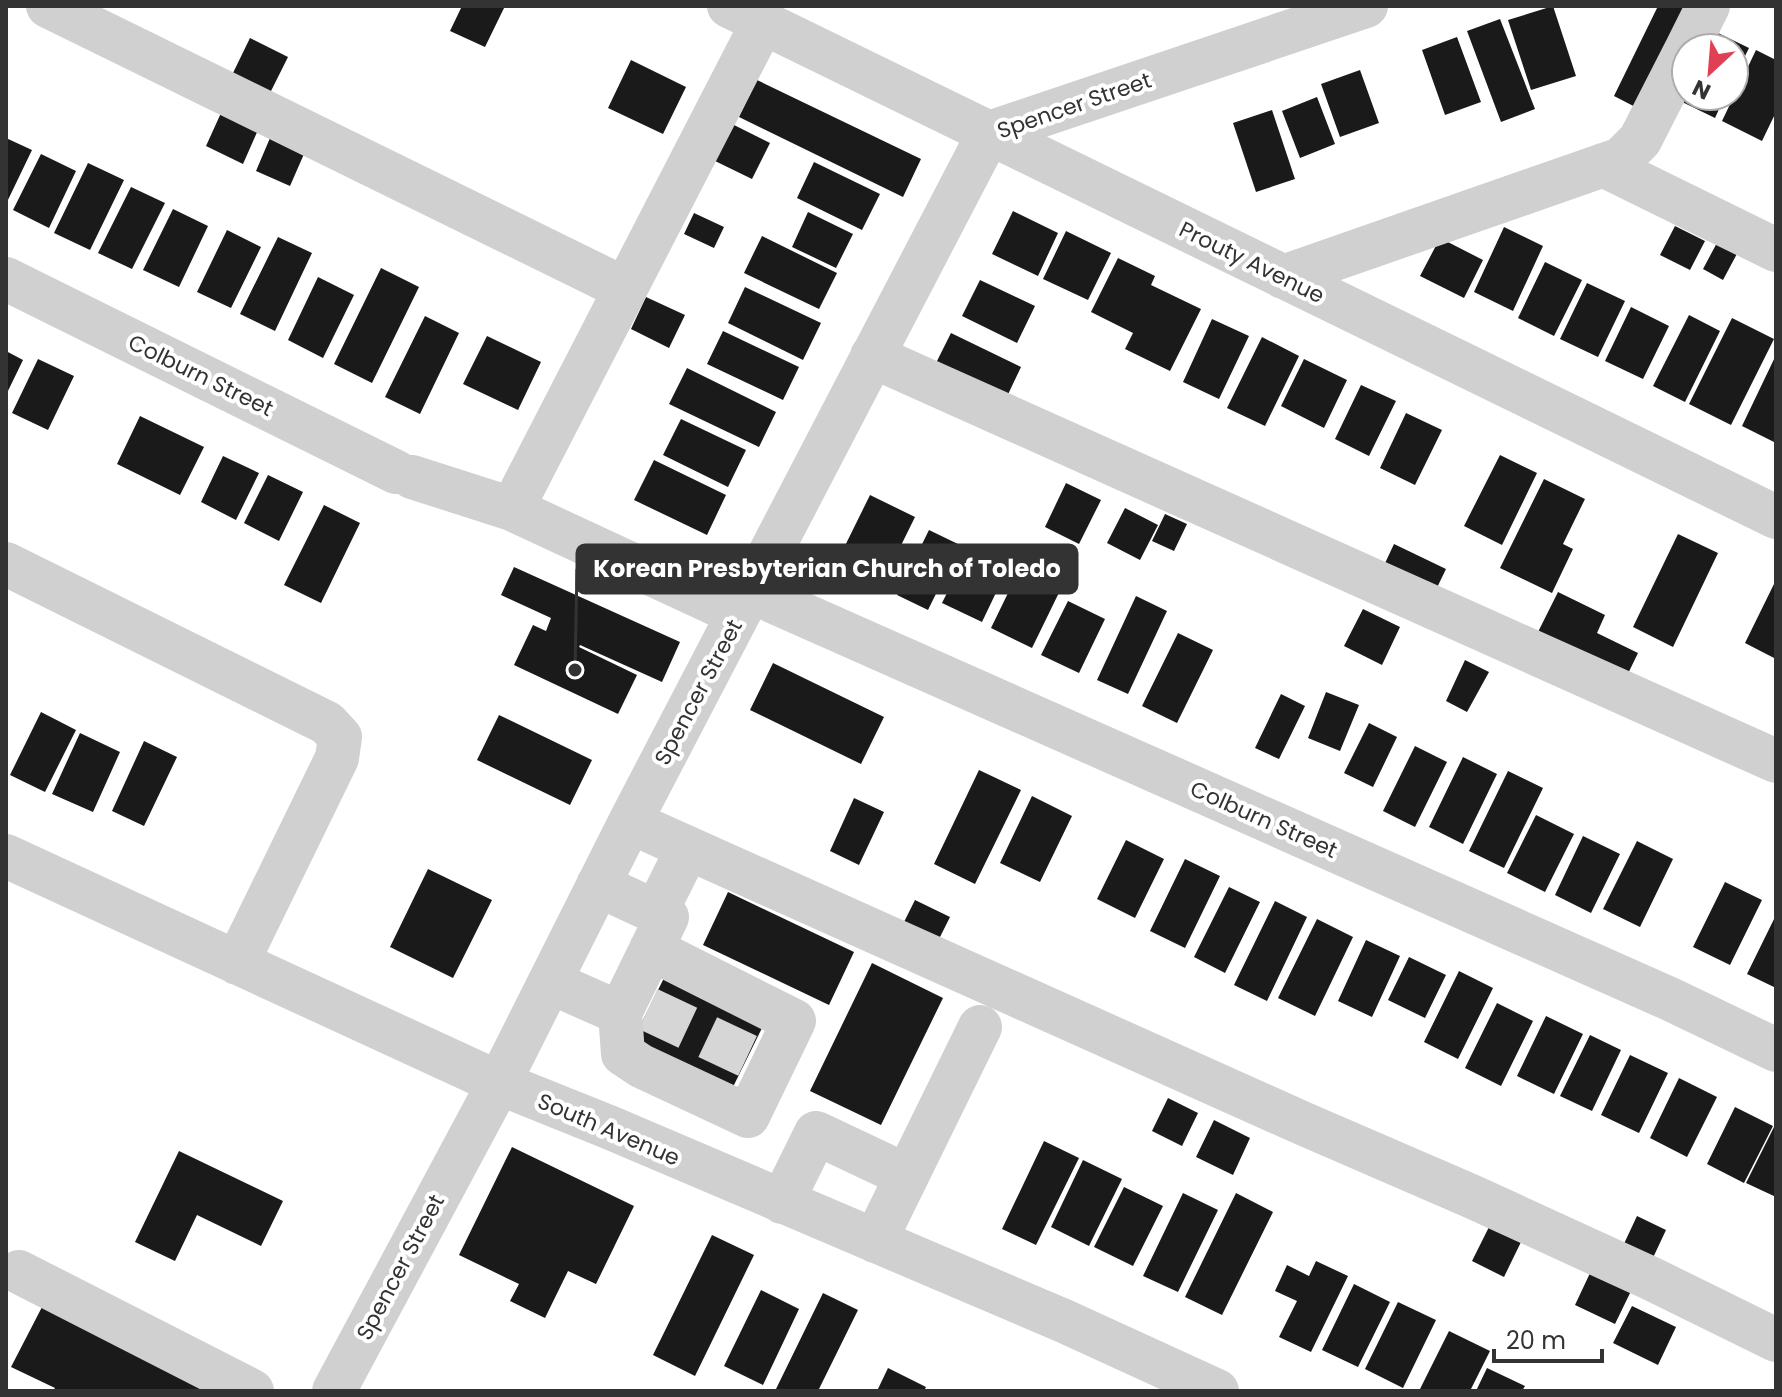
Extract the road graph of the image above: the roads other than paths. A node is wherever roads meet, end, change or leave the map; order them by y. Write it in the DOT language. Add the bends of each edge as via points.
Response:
graph roads {
  1 [pos="48,6"];
  2 [pos="1366,6"];
  3 [pos="1708,6"];
  4 [pos="746,14"];
  5 [pos="1695,32"];
  6 [pos="1670,81"];
  7 [pos="989,133"];
  8 [pos="1603,165"];
  9 [pos="1776,250"];
  10 [pos="1283,277"];
  11 [pos="6,279"];
  12 [pos="625,289"];
  13 [pos="872,356"];
  14 [pos="512,509"];
  15 [pos="1776,517"];
  16 [pos="6,564"];
  17 [pos="744,603"];
  18 [pos="1776,761"];
  19 [pos="630,822"];
  20 [pos="688,848"];
  21 [pos="6,856"];
  22 [pos="598,885"];
  23 [pos="654,931"];
  24 [pos="237,963"];
  25 [pos="550,982"];
  26 [pos="632,1007"];
  27 [pos="980,1027"];
  28 [pos="1776,1050"];
  29 [pos="641,1066"];
  30 [pos="499,1083"];
  31 [pos="748,1116"];
  32 [pos="611,1128"];
  33 [pos="718,1175"];
  34 [pos="907,1176"];
  35 [pos="782,1202"];
  36 [pos="875,1241"];
  37 [pos="19,1272"];
  38 [pos="1776,1340"];
  39 [pos="252,1391"];
  40 [pos="334,1391"];
  41 [pos="1217,1391"];
  1 -- 12 [label="street"];
  2 -- 7 [label="street, Spencer Street"];
  3 -- 5 [label="street"];
  4 -- 7 [label="street, Prouty Avenue"];
  4 -- 12 [label="street"];
  6 -- 8 [label="street" via="1640,140 1621,159"];
  7 -- 10 [label="street, Prouty Avenue"];
  7 -- 13 [label="street, Spencer Street"];
  8 -- 9 [label="street"];
  8 -- 10 [label="street"];
  10 -- 15 [label="street, Prouty Avenue"];
  11 -- 14 [label="street, Colburn Street" via="404,474"];
  12 -- 14 [label="street"];
  13 -- 17 [label="street, Spencer Street"];
  13 -- 18 [label="street"];
  14 -- 17 [label="street, Colburn Street"];
  16 -- 24 [label="street" via="327,723 340,737 337,758"];
  17 -- 19 [label="street, Spencer Street"];
  17 -- 28 [label="street, Colburn Street" via="1655,992"];
  19 -- 20 [label="street"];
  19 -- 22 [label="street, Spencer Street"];
  20 -- 23 [label="street"];
  20 -- 38 [label="street" via="1487,1203"];
  21 -- 24 [label="street, South Avenue"];
  22 -- 23 [label="street"];
  22 -- 25 [label="street, Spencer Street"];
  23 -- 26 [label="street"];
  23 -- 31 [label="street" via="794,1021 760,1062"];
  24 -- 30 [label="street, South Avenue"];
  25 -- 26 [label="street"];
  25 -- 30 [label="street, Spencer Street"];
  26 -- 29 [label="street" via="623,1054"];
  27 -- 34 [label="street"];
  29 -- 31 [label="street"];
  29 -- 32 [label="street"];
  30 -- 32 [label="street, South Avenue"];
  30 -- 40 [label="street, Spencer Street"];
  31 -- 33 [label="street"];
  32 -- 33 [label="street, South Avenue"];
  33 -- 35 [label="street, South Avenue"];
  34 -- 35 [label="street" via="816,1133"];
  34 -- 36 [label="street"];
  35 -- 36 [label="street, South Avenue"];
  36 -- 41 [label="street, South Avenue"];
  37 -- 39 [label="street"];
}
